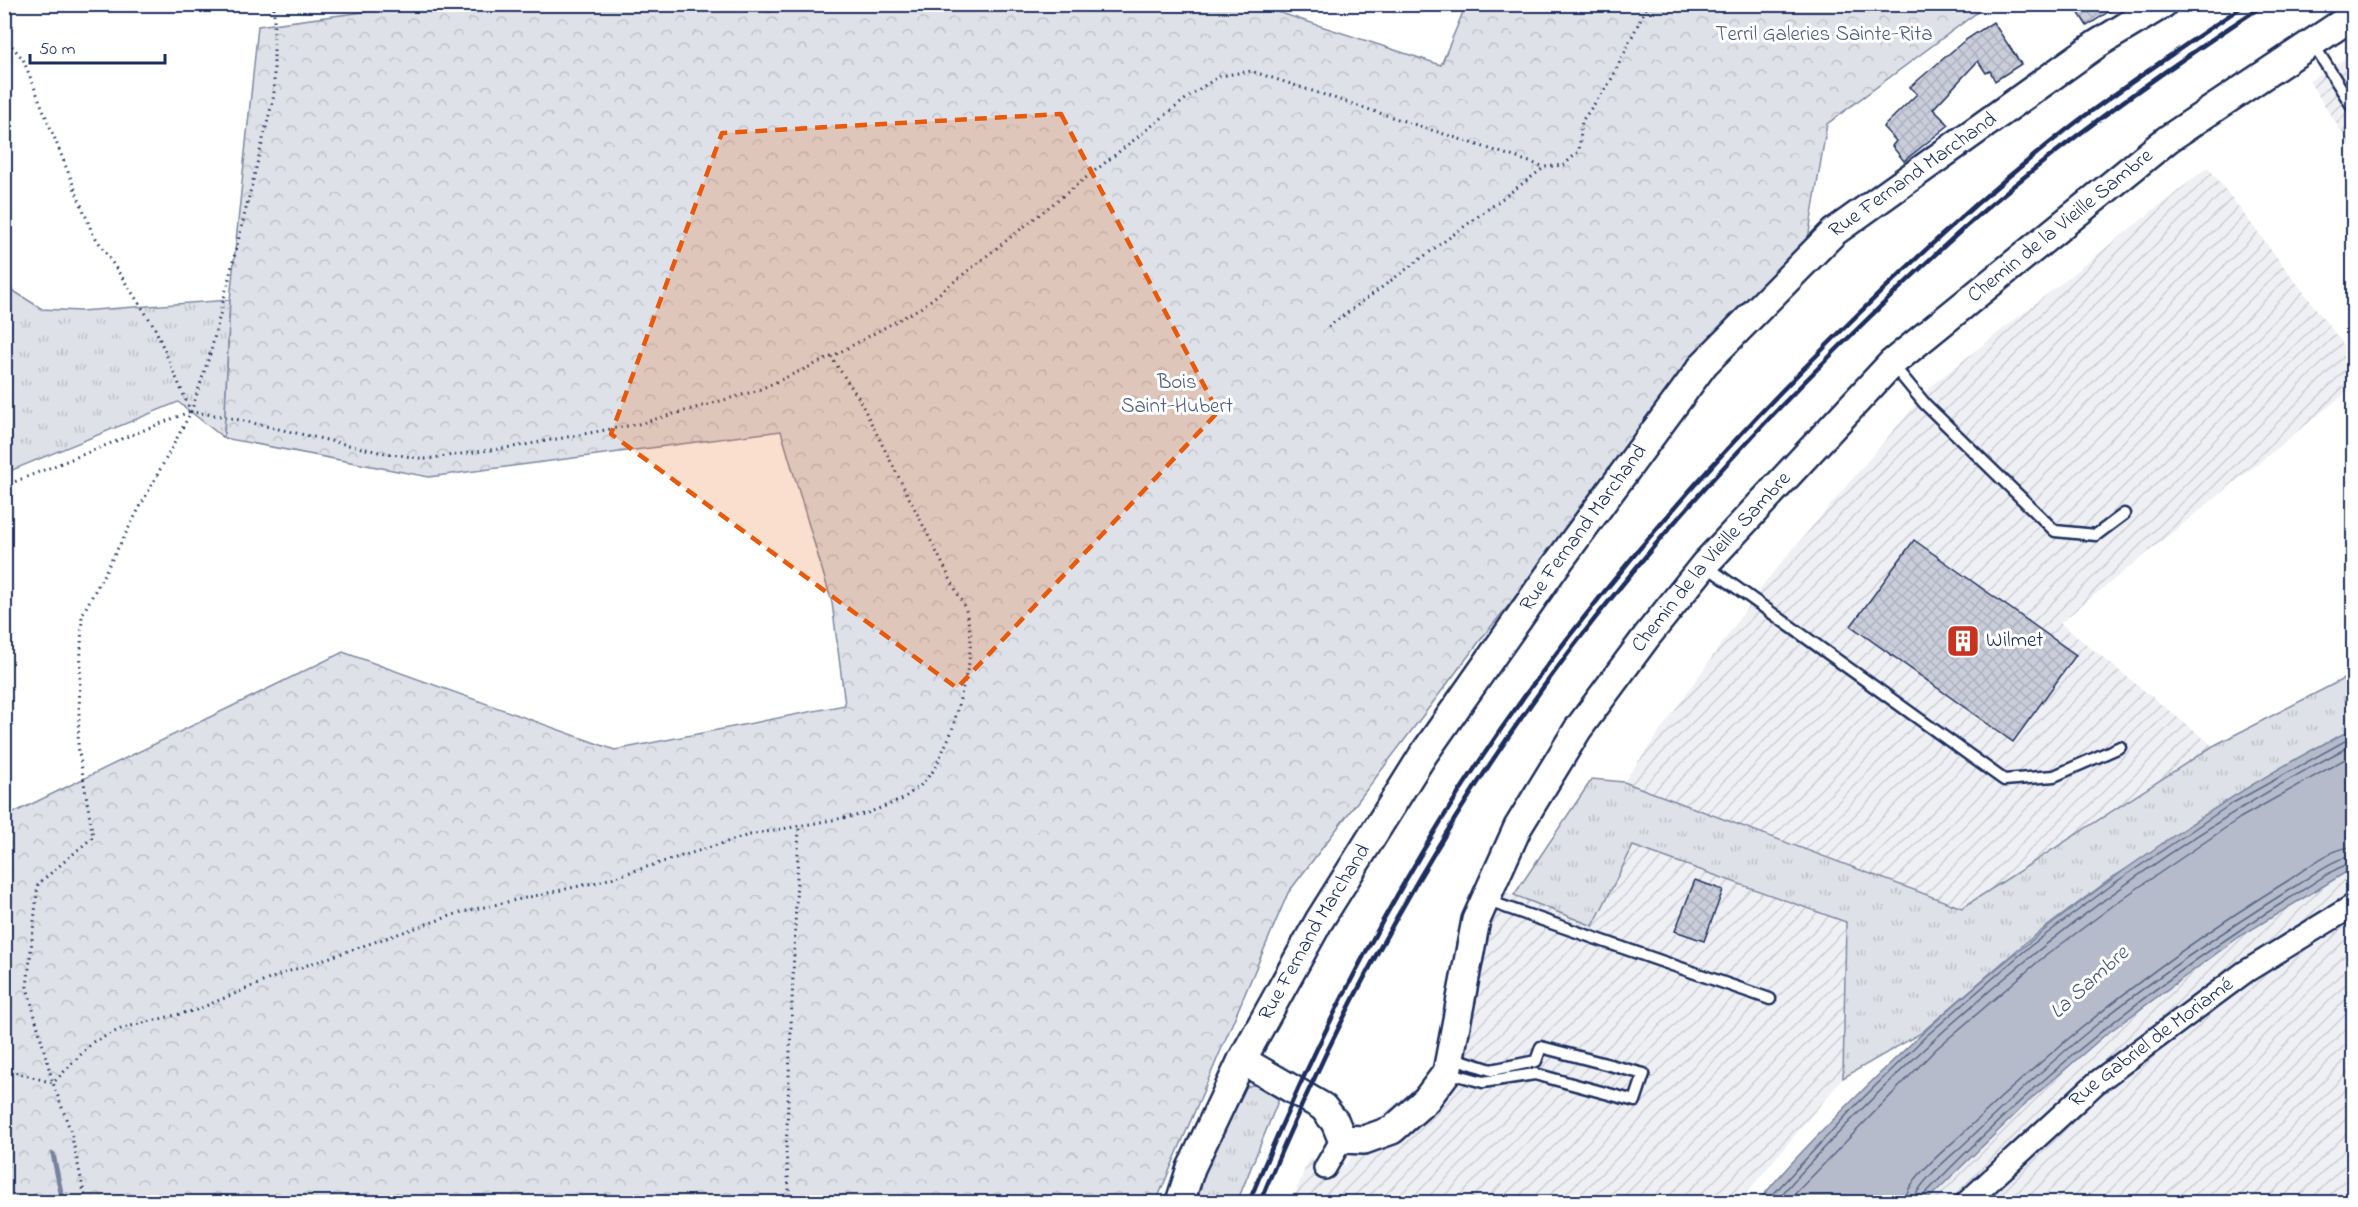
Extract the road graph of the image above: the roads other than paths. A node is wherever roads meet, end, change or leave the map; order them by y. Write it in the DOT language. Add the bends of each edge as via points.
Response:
graph roads {
  1 [pos="2163,4"];
  2 [pos="2354,15"];
  3 [pos="2311,42"];
  4 [pos="2354,109"];
  5 [pos="1892,363"];
  6 [pos="2124,514"];
  7 [pos="1704,565"];
  8 [pos="2120,747"];
  9 [pos="1485,900"];
  10 [pos="2354,906"];
  11 [pos="1770,999"];
  12 [pos="1242,1060"];
  13 [pos="1448,1064"];
  14 [pos="1342,1139"];
  15 [pos="1325,1168"];
  16 [pos="1180,1203"];
  17 [pos="1967,1203"];
  1 -- 12 [label="street, Rue Fernand Marchand" via="2097,44 1834,232 1704,364 1423,754 1319,921"];
  2 -- 3 [label="street, Chemin de la Vieille Sambre"];
  3 -- 4 [label="lane"];
  3 -- 5 [label="street, Chemin de la Vieille Sambre" via="2168,139"];
  5 -- 6 [label="lane" via="1925,404 2055,531 2096,535"];
  5 -- 7 [label="street, Chemin de la Vieille Sambre"];
  7 -- 8 [label="lane" via="2004,780 2054,776"];
  7 -- 9 [label="street, Chemin de la Vieille Sambre" via="1578,729 1518,827"];
  9 -- 11 [label="lane"];
  9 -- 13 [label="street, Chemin de la Vieille Sambre" via="1476,920"];
  10 -- 17 [label="street, Rue Gabriel de Moriamé" via="2245,972 2096,1083"];
  12 -- 14 [label="street" via="1323,1107"];
  12 -- 16 [label="street, Rue Fernand Marchand" via="1191,1168"];
  13 -- 13 [label="lane" via="1484,1082 1535,1074 1635,1101 1644,1074 1541,1047 1536,1061 1491,1070"];
  13 -- 14 [label="street, Chemin de la Vieille Sambre" via="1426,1100 1392,1130 1364,1140"];
  14 -- 15 [label="street"];
}
